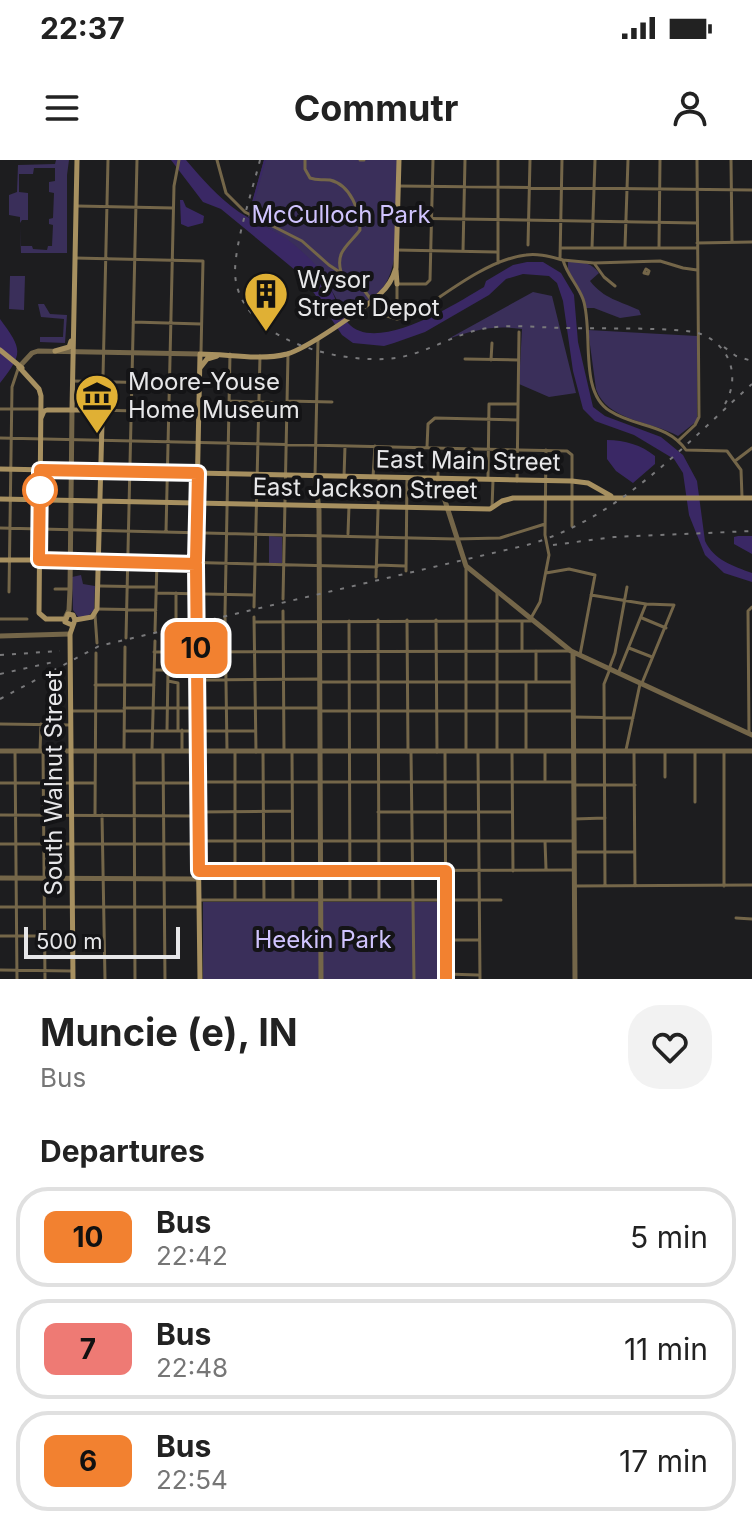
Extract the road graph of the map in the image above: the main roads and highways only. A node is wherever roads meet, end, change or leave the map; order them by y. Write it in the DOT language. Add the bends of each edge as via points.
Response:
graph roads {
  1 [pos="77,160"];
  2 [pos="399,160"];
  3 [pos="74,333"];
  4 [pos="55,351"];
  5 [pos="2,352"];
  6 [pos="228,354"];
  7 [pos="18,366"];
  8 [pos="200,369"];
  9 [pos="60,410"];
  10 [pos="72,410"];
  11 [pos="41,418"];
  12 [pos="0,469"];
  13 [pos="40,470"];
  14 [pos="100,472"];
  15 [pos="198,473"];
  16 [pos="599,490"];
  17 [pos="620,498"];
  18 [pos="752,498"];
  19 [pos="0,499"];
  20 [pos="599,499"];
  21 [pos="39,500"];
  22 [pos="100,501"];
  23 [pos="197,503"];
  24 [pos="0,560"];
  25 [pos="39,560"];
  26 [pos="98,560"];
  27 [pos="70,620"];
  28 [pos="73,979"];
  29 [pos="200,979"];
  1 -- 3 [label="main road"];
  2 -- 6 [label="main road" via="394,282 288,354"];
  3 -- 4 [label="main road" via="69,347"];
  3 -- 10 [label="main road"];
  5 -- 7 [label="main road"];
  6 -- 8 [label="main road" via="210,358"];
  6 -- 8 [label="main road" via="200,354"];
  7 -- 9 [label="main road" via="42,388 46,405"];
  7 -- 11 [label="main road" via="40,391"];
  8 -- 15 [label="main road"];
  9 -- 10 [label="main road"];
  9 -- 11 [label="main road" via="45,410"];
  10 -- 14 [label="main road" via="89,410 102,423"];
  11 -- 13 [label="main road"];
  12 -- 13 [label="main road, East Main Street"];
  13 -- 14 [label="main road, East Main Street"];
  13 -- 21 [label="main road"];
  14 -- 15 [label="main road, East Main Street"];
  14 -- 22 [label="main road"];
  15 -- 16 [label="main road, East Main Street" via="572,481"];
  15 -- 23 [label="main road"];
  16 -- 17 [label="main road, East Main Street"];
  16 -- 20 [label="main road"];
  17 -- 18 [label="main road, East Jackson Street"];
  17 -- 20 [label="main road, East Jackson Street"];
  19 -- 21 [label="main road, East Jackson Street"];
  20 -- 23 [label="main road, East Jackson Street" via="509,499 492,508"];
  21 -- 22 [label="main road, East Jackson Street"];
  21 -- 25 [label="main road"];
  22 -- 23 [label="main road, East Jackson Street"];
  22 -- 26 [label="main road"];
  23 -- 29 [label="main road"];
  24 -- 25 [label="main road"];
  25 -- 26 [label="main road"];
  25 -- 27 [label="main road" via="39,608 44,618"];
  26 -- 27 [label="main road" via="96,612"];
  27 -- 28 [label="main road, South Walnut Street"];
}
